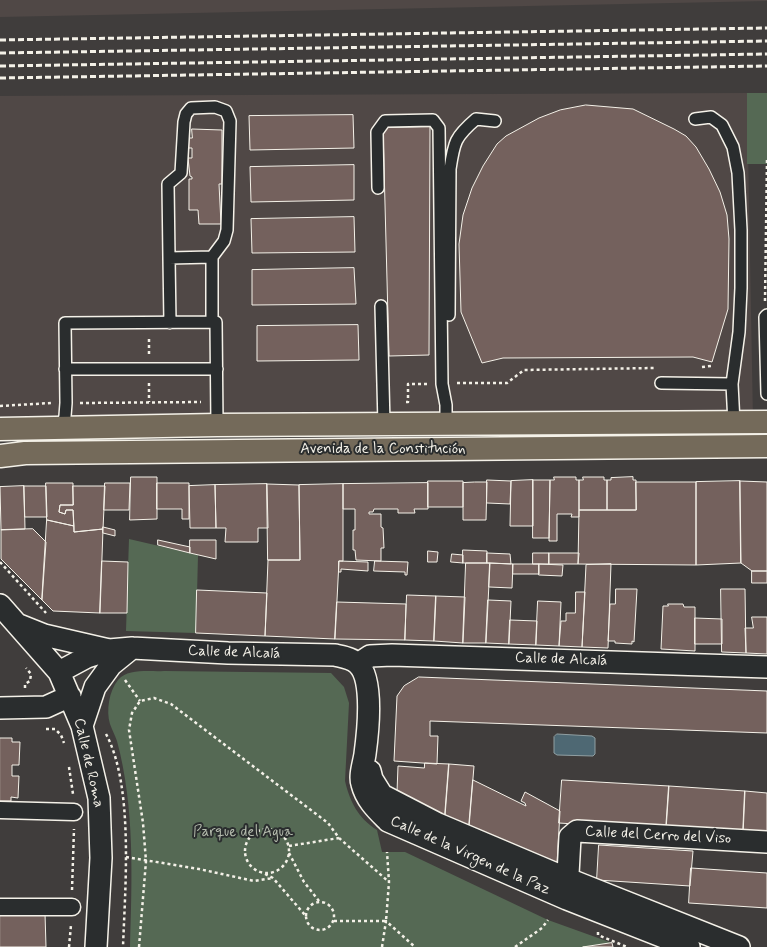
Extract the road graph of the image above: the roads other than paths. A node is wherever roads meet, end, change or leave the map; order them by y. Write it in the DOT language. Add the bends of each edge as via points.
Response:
graph roads {
  1 [pos="696,119"];
  2 [pos="495,121"];
  3 [pos="378,188"];
  4 [pos="212,257"];
  5 [pos="169,258"];
  6 [pos="380,306"];
  7 [pos="766,316"];
  8 [pos="170,322"];
  9 [pos="212,322"];
  10 [pos="217,369"];
  11 [pos="65,370"];
  12 [pos="661,383"];
  13 [pos="445,384"];
  14 [pos="732,384"];
  15 [pos="767,394"];
  16 [pos="446,414"];
  17 [pos="767,422"];
  18 [pos="734,423"];
  19 [pos="384,424"];
  20 [pos="217,425"];
  21 [pos="62,428"];
  22 [pos="0,429"];
  23 [pos="767,446"];
  24 [pos="0,456"];
  25 [pos="0,605"];
  26 [pos="19,625"];
  27 [pos="132,648"];
  28 [pos="109,650"];
  29 [pos="358,664"];
  30 [pos="767,666"];
  31 [pos="59,672"];
  32 [pos="70,696"];
  33 [pos="0,708"];
  34 [pos="82,726"];
  35 [pos="0,810"];
  36 [pos="74,812"];
  37 [pos="767,842"];
  38 [pos="568,889"];
  39 [pos="0,907"];
  40 [pos="72,907"];
  41 [pos="96,947"];
  42 [pos="689,947"];
  43 [pos="739,947"];
  1 -- 14 [label="lane" via="711,117 722,125 733,147 738,173 741,288 739,332"];
  2 -- 13 [label="lane" via="476,119 461,132 453,148 450,169"];
  3 -- 13 [label="lane" via="377,132 385,121 432,120 440,128"];
  4 -- 5 [label="lane"];
  4 -- 5 [label="lane" via="224,241 227,230 230,121 226,111 215,107 191,108 186,114 181,173 168,184"];
  4 -- 9 [label="lane"];
  5 -- 8 [label="lane"];
  6 -- 19 [label="lane"];
  7 -- 15 [label="lane"];
  8 -- 9 [label="lane"];
  8 -- 11 [label="lane" via="65,323"];
  9 -- 10 [label="lane" via="216,322"];
  10 -- 11 [label="lane"];
  10 -- 20 [label="lane"];
  11 -- 21 [label="lane" via="66,409"];
  12 -- 14 [label="lane"];
  13 -- 16 [label="lane"];
  14 -- 18 [label="lane"];
  16 -- 18 [label="main road, Avenida de la Constitución"];
  16 -- 19 [label="main road, Avenida de la Constitución"];
  17 -- 18 [label="main road, Avenida de la Constitución"];
  19 -- 20 [label="main road, Avenida de la Constitución"];
  20 -- 21 [label="main road, Avenida de la Constitución"];
  21 -- 22 [label="main road, Avenida de la Constitución"];
  23 -- 24 [label="main road, Avenida de la Constitución" via="25,453"];
  25 -- 26 [label="street, Calle de Roma"];
  26 -- 28 [label="street, Calle de Alcalá" via="44,635"];
  26 -- 31 [label="street, Calle de Roma"];
  27 -- 28 [label="street, Calle de Alcalá"];
  27 -- 29 [label="street, Calle de Alcalá" via="335,655 349,658"];
  27 -- 34 [label="street" via="111,665 95,687"];
  28 -- 31 [label="street, Calle de Alcalá" via="87,657"];
  29 -- 30 [label="street, Calle de Alcalá" via="370,656 392,655"];
  29 -- 38 [label="street, Calle de la Virgen de la Paz" via="369,688 366,753 361,783 372,806 388,821"];
  31 -- 32 [label="street, Calle de Roma"];
  32 -- 33 [label="street" via="46,707"];
  32 -- 34 [label="street, Calle de Roma"];
  34 -- 41 [label="street, Calle de Roma" via="99,798 101,858"];
  35 -- 36 [label="street"];
  37 -- 38 [label="street, Calle del Cerro del Viso" via="577,831 570,837"];
  38 -- 42 [label="street, Calle de la Virgen de la Paz"];
  38 -- 43 [label="street, Calle de la Virgen de la Paz"];
  39 -- 40 [label="street"];
}
